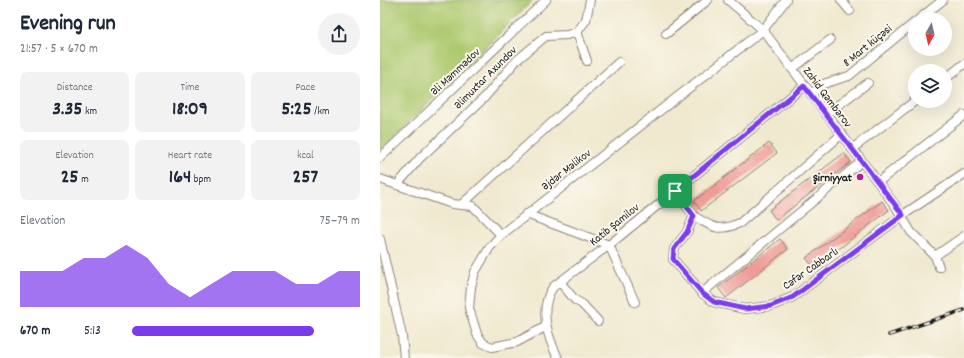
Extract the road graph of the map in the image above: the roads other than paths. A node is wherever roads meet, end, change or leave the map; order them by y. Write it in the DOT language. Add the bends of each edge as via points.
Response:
graph roads {
  1 [pos="546,0"];
  2 [pos="590,0"];
  3 [pos="708,0"];
  4 [pos="728,0"];
  5 [pos="786,0"];
  6 [pos="840,0"];
  7 [pos="943,0"];
  8 [pos="850,11"];
  9 [pos="928,12"];
  10 [pos="908,28"];
  11 [pos="763,30"];
  12 [pos="577,32"];
  13 [pos="666,34"];
  14 [pos="830,40"];
  15 [pos="588,61"];
  16 [pos="619,62"];
  17 [pos="964,64"];
  18 [pos="792,69"];
  19 [pos="952,73"];
  20 [pos="868,83"];
  21 [pos="804,86"];
  22 [pos="811,94"];
  23 [pos="908,106"];
  24 [pos="826,114"];
  25 [pos="964,115"];
  26 [pos="842,134"];
  27 [pos="852,148"];
  28 [pos="380,158"];
  29 [pos="862,161"];
  30 [pos="964,174"];
  31 [pos="380,179"];
  32 [pos="878,182"];
  33 [pos="397,185"];
  34 [pos="675,191"];
  35 [pos="461,205"];
  36 [pos="526,214"];
  37 [pos="903,215"];
  38 [pos="694,216"];
  39 [pos="501,235"];
  40 [pos="964,236"];
  41 [pos="380,239"];
  42 [pos="609,245"];
  43 [pos="935,256"];
  44 [pos="939,267"];
  45 [pos="384,274"];
  46 [pos="560,282"];
  47 [pos="702,293"];
  48 [pos="635,302"];
  49 [pos="598,321"];
  50 [pos="545,327"];
  51 [pos="404,358"];
  52 [pos="558,358"];
  1 -- 28 [label="street, Əli Məmmədov"];
  2 -- 12 [label="street" via="586,20"];
  3 -- 13 [label="street"];
  4 -- 11 [label="street, Zahid Qəmbərov"];
  5 -- 11 [label="street, Əjdər Məlikov"];
  6 -- 8 [label="street"];
  7 -- 9 [label="street"];
  10 -- 22 [label="street, 8 Mart küçəsi" via="849,76 823,84"];
  11 -- 18 [label="street, Zahid Qəmbərov"];
  11 -- 36 [label="street, Əjdər Məlikov"];
  12 -- 15 [label="street"];
  12 -- 33 [label="street, Əlimuxtar Axundov" via="546,36 516,61 486,97 420,158"];
  14 -- 18 [label="street"];
  16 -- 35 [label="street"];
  17 -- 19 [label="street"];
  18 -- 21 [label="street, Zahid Qəmbərov"];
  20 -- 24 [label="street"];
  21 -- 22 [label="street, Zahid Qəmbərov"];
  21 -- 34 [label="street, Katib Şamilov"];
  22 -- 24 [label="street, Zahid Qəmbərov"];
  23 -- 27 [label="street"];
  24 -- 26 [label="street, Zahid Qəmbərov"];
  25 -- 32 [label="street"];
  26 -- 27 [label="street, Zahid Qəmbərov"];
  26 -- 38 [label="street" via="740,223 728,228 714,228"];
  27 -- 29 [label="street, Zahid Qəmbərov"];
  29 -- 32 [label="street, Zahid Qəmbərov"];
  29 -- 47 [label="street"];
  30 -- 37 [label="street, Cəfər Cabbarlı"];
  31 -- 33 [label="street"];
  32 -- 37 [label="street, Zahid Qəmbərov"];
  33 -- 35 [label="street"];
  34 -- 38 [label="street"];
  34 -- 42 [label="street, Katib Şamilov"];
  35 -- 39 [label="street" via="473,206"];
  36 -- 39 [label="street, Əjdər Məlikov"];
  36 -- 42 [label="street"];
  37 -- 43 [label="street, Zahid Qəmbərov" via="915,237"];
  37 -- 47 [label="street, Cəfər Cabbarlı" via="793,297 771,306 745,309 714,302"];
  38 -- 47 [label="street, Cəfər Cabbarlı" via="687,232 674,249 673,259"];
  39 -- 50 [label="street, Əjdər Məlikov" via="475,272 471,287 469,308 477,334 483,343 492,347 517,342"];
  40 -- 43 [label="street"];
  41 -- 45 [label="street"];
  42 -- 46 [label="street, Katib Şamilov"];
  42 -- 48 [label="street"];
  43 -- 44 [label="street"];
  45 -- 51 [label="street" via="402,336"];
  46 -- 49 [label="street" via="574,300 582,304"];
  46 -- 50 [label="street, Katib Şamilov" via="548,294"];
  50 -- 52 [label="street, Katib Şamilov"];
}
